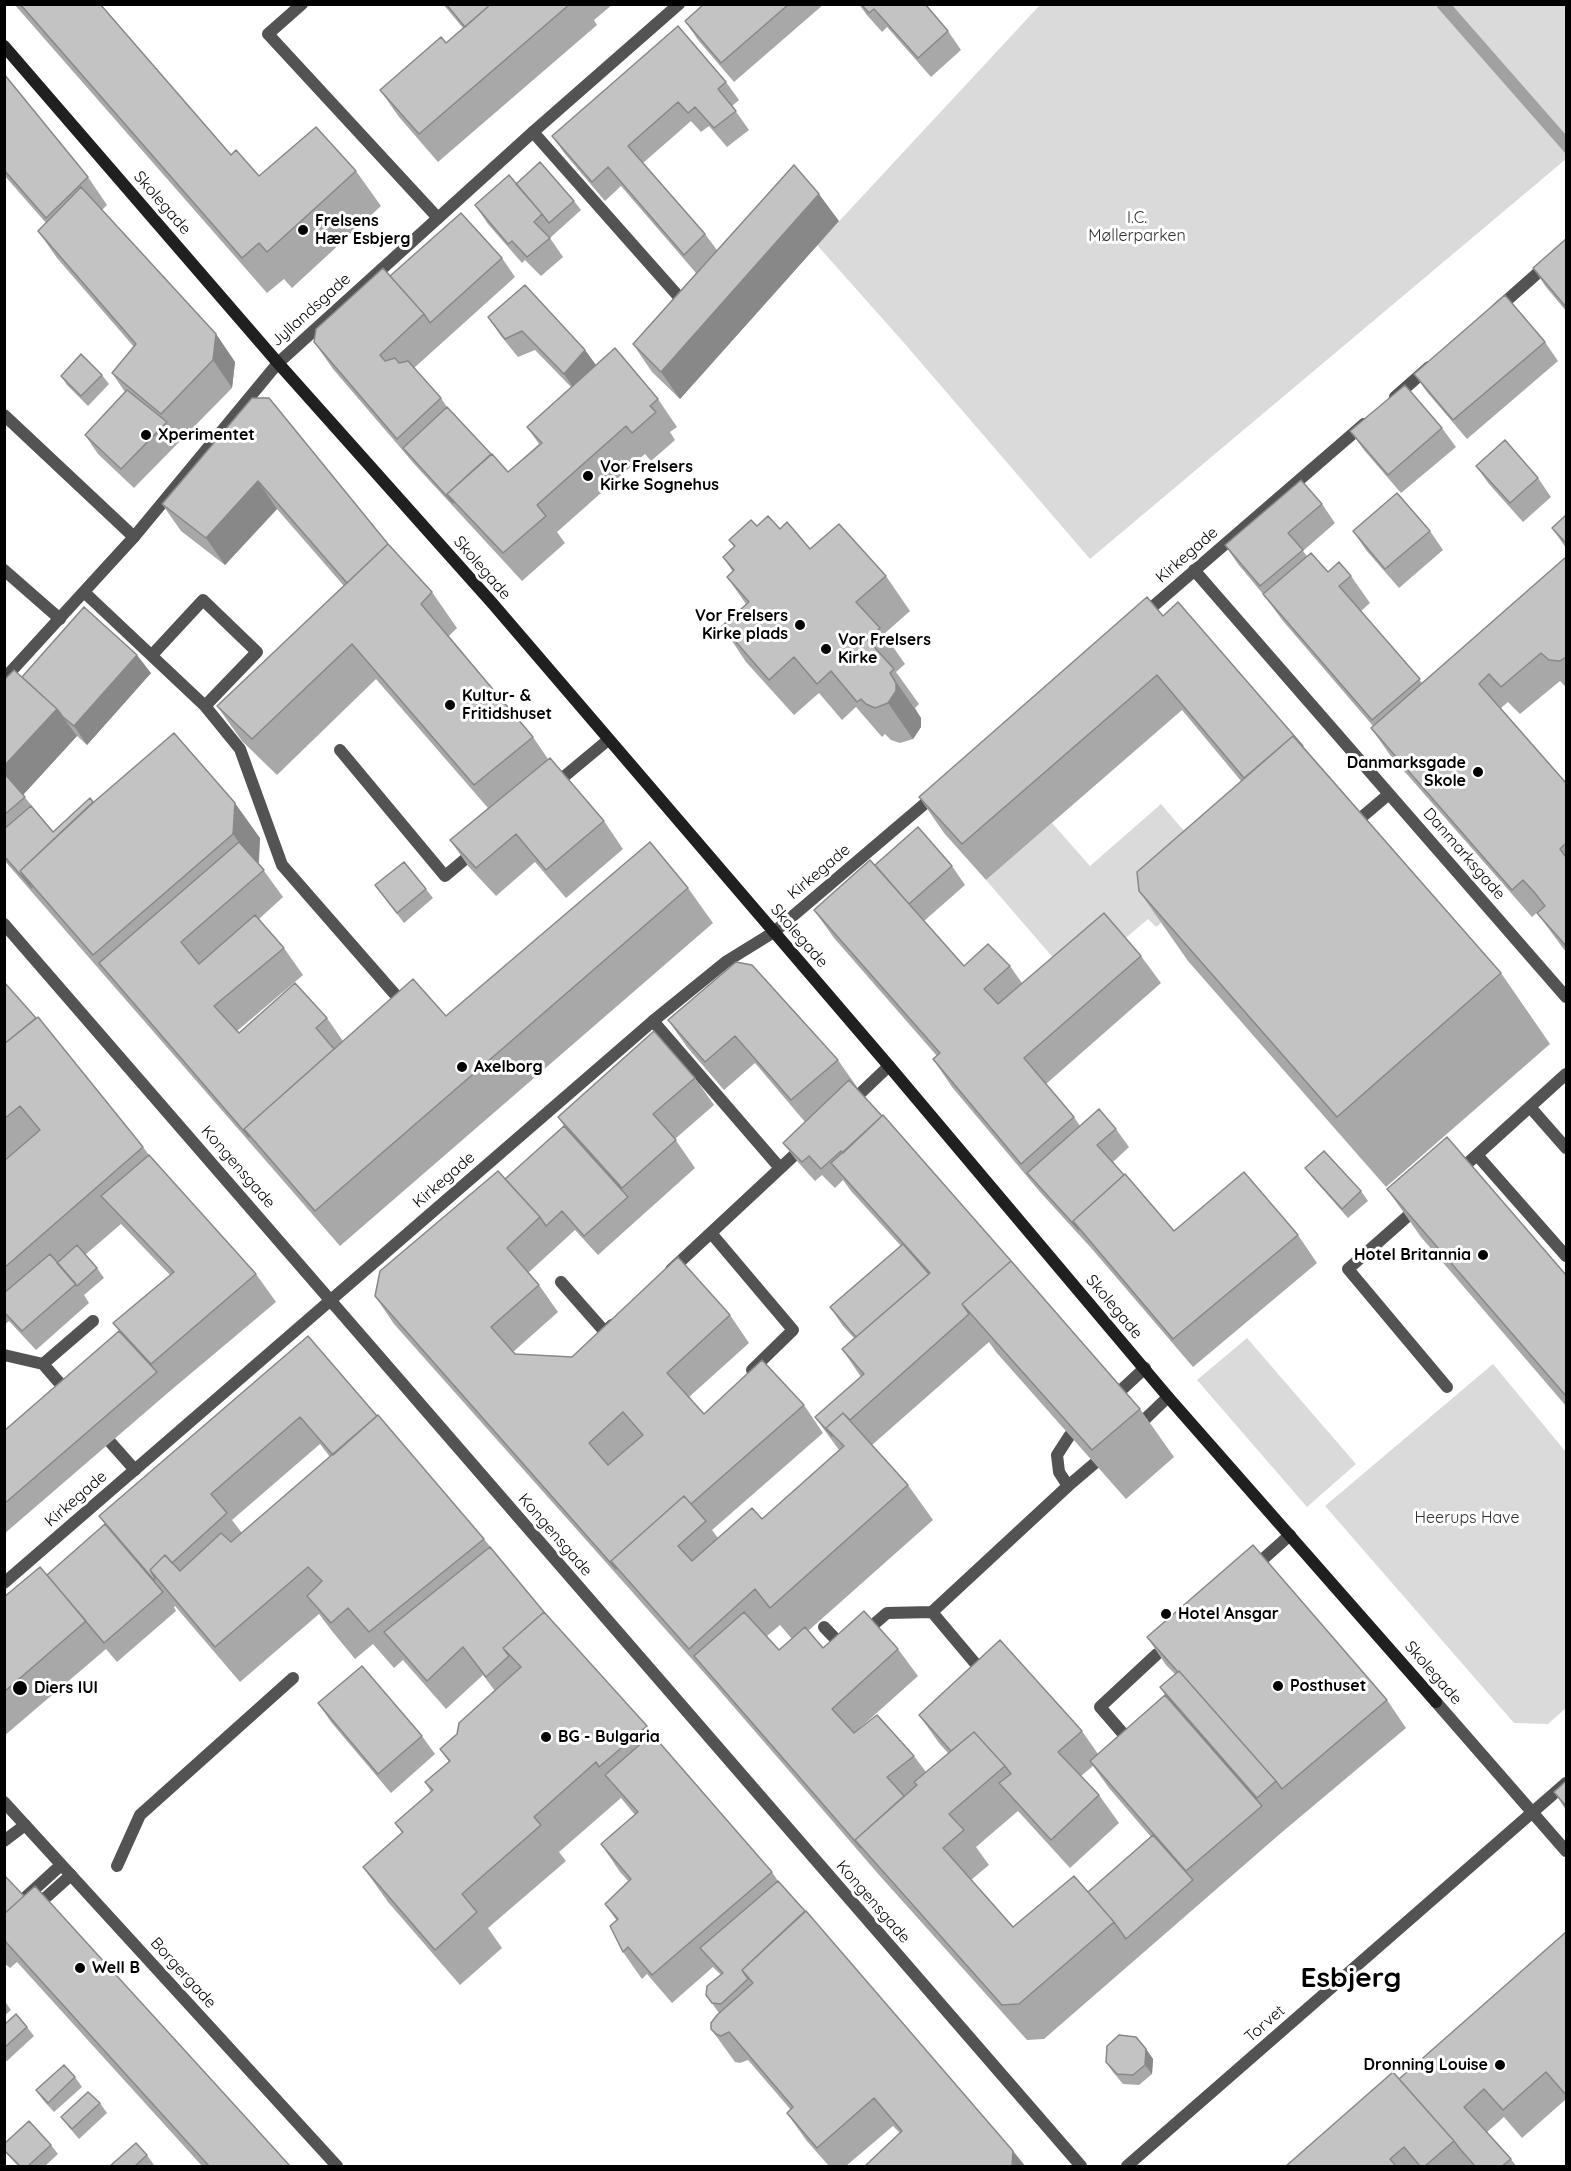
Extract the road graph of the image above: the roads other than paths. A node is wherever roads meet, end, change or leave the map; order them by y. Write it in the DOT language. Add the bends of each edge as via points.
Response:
graph roads {
  1 [pos="302,4"];
  2 [pos="679,4"];
  3 [pos="4,46"];
  4 [pos="533,132"];
  5 [pos="438,218"];
  6 [pos="1566,249"];
  7 [pos="690,308"];
  8 [pos="1485,319"];
  9 [pos="1439,358"];
  10 [pos="278,363"];
  11 [pos="4,415"];
  12 [pos="134,537"];
  13 [pos="4,570"];
  14 [pos="1194,570"];
  15 [pos="84,592"];
  16 [pos="60,619"];
  17 [pos="1133,623"];
  18 [pos="152,655"];
  19 [pos="4,679"];
  20 [pos="205,706"];
  21 [pos="608,740"];
  22 [pos="340,750"];
  23 [pos="943,788"];
  24 [pos="545,793"];
  25 [pos="1389,794"];
  26 [pos="1356,822"];
  27 [pos="482,846"];
  28 [pos="4,924"];
  29 [pos="774,932"];
  30 [pos="1566,997"];
  31 [pos="414,1017"];
  32 [pos="652,1021"];
  33 [pos="889,1066"];
  34 [pos="1566,1074"];
  35 [pos="1530,1107"];
  36 [pos="839,1113"];
  37 [pos="813,1137"];
  38 [pos="1566,1148"];
  39 [pos="1477,1155"];
  40 [pos="780,1168"];
  41 [pos="1451,1178"];
  42 [pos="1425,1201"];
  43 [pos="711,1233"];
  44 [pos="1566,1256"];
  45 [pos="662,1278"];
  46 [pos="561,1282"];
  47 [pos="331,1300"];
  48 [pos="621,1316"];
  49 [pos="93,1321"];
  50 [pos="4,1355"];
  51 [pos="44,1364"];
  52 [pos="1145,1368"];
  53 [pos="743,1379"];
  54 [pos="1448,1387"];
  55 [pos="1118,1392"];
  56 [pos="1168,1397"];
  57 [pos="75,1401"];
  58 [pos="1143,1421"];
  59 [pos="1070,1435"];
  60 [pos="111,1443"];
  61 [pos="1095,1463"];
  62 [pos="135,1470"];
  63 [pos="1068,1486"];
  64 [pos="1290,1534"];
  65 [pos="1239,1580"];
  66 [pos="4,1583"];
  67 [pos="932,1612"];
  68 [pos="824,1627"];
  69 [pos="1157,1654"];
  70 [pos="293,1678"];
  71 [pos="991,1681"];
  72 [pos="1136,1748"];
  73 [pos="1566,1782"];
  74 [pos="4,1802"];
  75 [pos="1533,1812"];
  76 [pos="25,1825"];
  77 [pos="4,1841"];
  78 [pos="1566,1851"];
  79 [pos="61,1865"];
  80 [pos="117,1866"];
  81 [pos="71,1875"];
  82 [pos="32,1910"];
  83 [pos="4,1917"];
  84 [pos="337,2166"];
  85 [pos="1081,2166"];
  86 [pos="1127,2166"];
  1 -- 5 [label="street" via="268,34"];
  2 -- 4 [label="street, Jyllandsgade"];
  3 -- 10 [label="street, Skolegade"];
  4 -- 5 [label="street, Jyllandsgade"];
  4 -- 7 [label="street"];
  5 -- 10 [label="street, Jyllandsgade"];
  6 -- 8 [label="street"];
  9 -- 14 [label="street, Kirkegade"];
  10 -- 12 [label="street, Jyllandsgade"];
  10 -- 21 [label="street, Skolegade" via="493,604"];
  11 -- 12 [label="street"];
  12 -- 15 [label="street, Jyllandsgade"];
  13 -- 16 [label="street"];
  14 -- 17 [label="street, Kirkegade"];
  14 -- 25 [label="street, Danmarksgade"];
  15 -- 16 [label="street, Jyllandsgade"];
  15 -- 18 [label="street"];
  16 -- 19 [label="street, Jyllandsgade"];
  18 -- 20 [label="street"];
  18 -- 20 [label="street" via="203,600 257,652"];
  20 -- 31 [label="street" via="240,749 282,865"];
  21 -- 24 [label="street"];
  21 -- 29 [label="street, Skolegade"];
  22 -- 27 [label="street" via="445,876"];
  23 -- 29 [label="street, Kirkegade"];
  25 -- 26 [label="street"];
  25 -- 30 [label="street, Danmarksgade"];
  28 -- 47 [label="street, Kongensgade"];
  29 -- 32 [label="street, Kirkegade" via="727,961"];
  29 -- 33 [label="street, Skolegade"];
  32 -- 40 [label="street"];
  32 -- 47 [label="street, Kirkegade"];
  33 -- 36 [label="street"];
  33 -- 52 [label="street, Skolegade"];
  34 -- 35 [label="street"];
  35 -- 38 [label="street"];
  35 -- 39 [label="street"];
  37 -- 40 [label="street"];
  39 -- 41 [label="street"];
  39 -- 44 [label="street"];
  40 -- 43 [label="street"];
  42 -- 54 [label="street" via="1348,1269"];
  43 -- 45 [label="street"];
  43 -- 53 [label="street" via="793,1330"];
  46 -- 48 [label="street" via="605,1332"];
  47 -- 62 [label="street, Kirkegade"];
  47 -- 85 [label="street, Kongensgade"];
  49 -- 51 [label="street"];
  50 -- 51 [label="street"];
  51 -- 57 [label="street"];
  52 -- 55 [label="street"];
  52 -- 56 [label="street, Skolegade"];
  56 -- 58 [label="street"];
  56 -- 64 [label="street, Skolegade"];
  59 -- 63 [label="street" via="1057,1455 1059,1472"];
  60 -- 62 [label="street"];
  61 -- 63 [label="street"];
  62 -- 66 [label="street, Kirkegade"];
  63 -- 67 [label="street"];
  64 -- 65 [label="street"];
  64 -- 75 [label="street, Skolegade"];
  67 -- 68 [label="street" via="887,1613 845,1649"];
  67 -- 71 [label="street"];
  69 -- 72 [label="street" via="1100,1707"];
  70 -- 80 [label="street" via="140,1815"];
  73 -- 75 [label="street, Torvet"];
  74 -- 76 [label="street, Borgergade"];
  75 -- 78 [label="street, Skolegade"];
  75 -- 86 [label="street, Torvet"];
  76 -- 77 [label="street"];
  76 -- 79 [label="street, Borgergade"];
  79 -- 81 [label="street, Borgergade"];
  79 -- 83 [label="street"];
  81 -- 82 [label="street"];
  81 -- 84 [label="street, Borgergade"];
}
